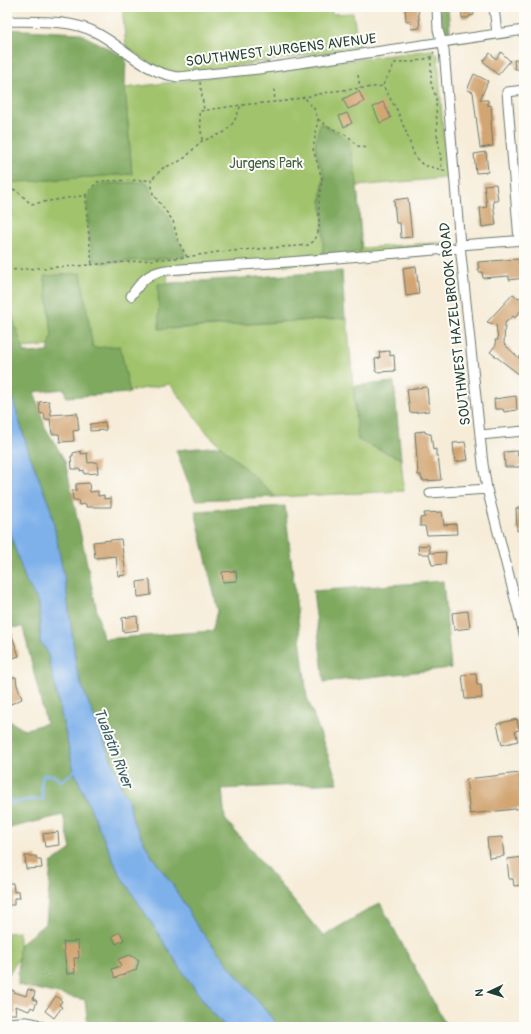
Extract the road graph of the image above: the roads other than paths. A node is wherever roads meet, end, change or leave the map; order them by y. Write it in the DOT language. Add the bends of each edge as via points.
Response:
graph roads {
  1 [pos="436,7"];
  2 [pos="494,7"];
  3 [pos="7,21"];
  4 [pos="524,30"];
  5 [pos="497,34"];
  6 [pos="443,42"];
  7 [pos="524,90"];
  8 [pos="522,240"];
  9 [pos="460,247"];
  10 [pos="131,296"];
  11 [pos="524,431"];
  12 [pos="480,435"];
  13 [pos="487,489"];
  14 [pos="430,493"];
  15 [pos="524,634"];
  16 [pos="7,1023"];
  17 [pos="42,1027"];
  1 -- 6 [label="street, SOUTHWEST HAZELBROOK ROAD" via="438,30"];
  2 -- 5 [label="street"];
  3 -- 6 [label="street, SOUTHWEST JURGENS AVENUE" via="59,22 78,26 96,32 147,68 166,76 178,77 266,68"];
  4 -- 5 [label="street, SOUTHWEST JURGENS AVENUE"];
  5 -- 6 [label="street, SOUTHWEST JURGENS AVENUE"];
  6 -- 9 [label="street, SOUTHWEST HAZELBROOK ROAD"];
  7 -- 8 [label="street" via="507,92"];
  8 -- 9 [label="street"];
  9 -- 10 [label="street" via="166,270 145,277"];
  9 -- 12 [label="street, SOUTHWEST HAZELBROOK ROAD"];
  11 -- 12 [label="street"];
  12 -- 13 [label="street, SOUTHWEST HAZELBROOK ROAD"];
  13 -- 14 [label="street"];
  13 -- 15 [label="street, SOUTHWEST HAZELBROOK ROAD"];
  16 -- 17 [label="street" via="28,1022"];
}
